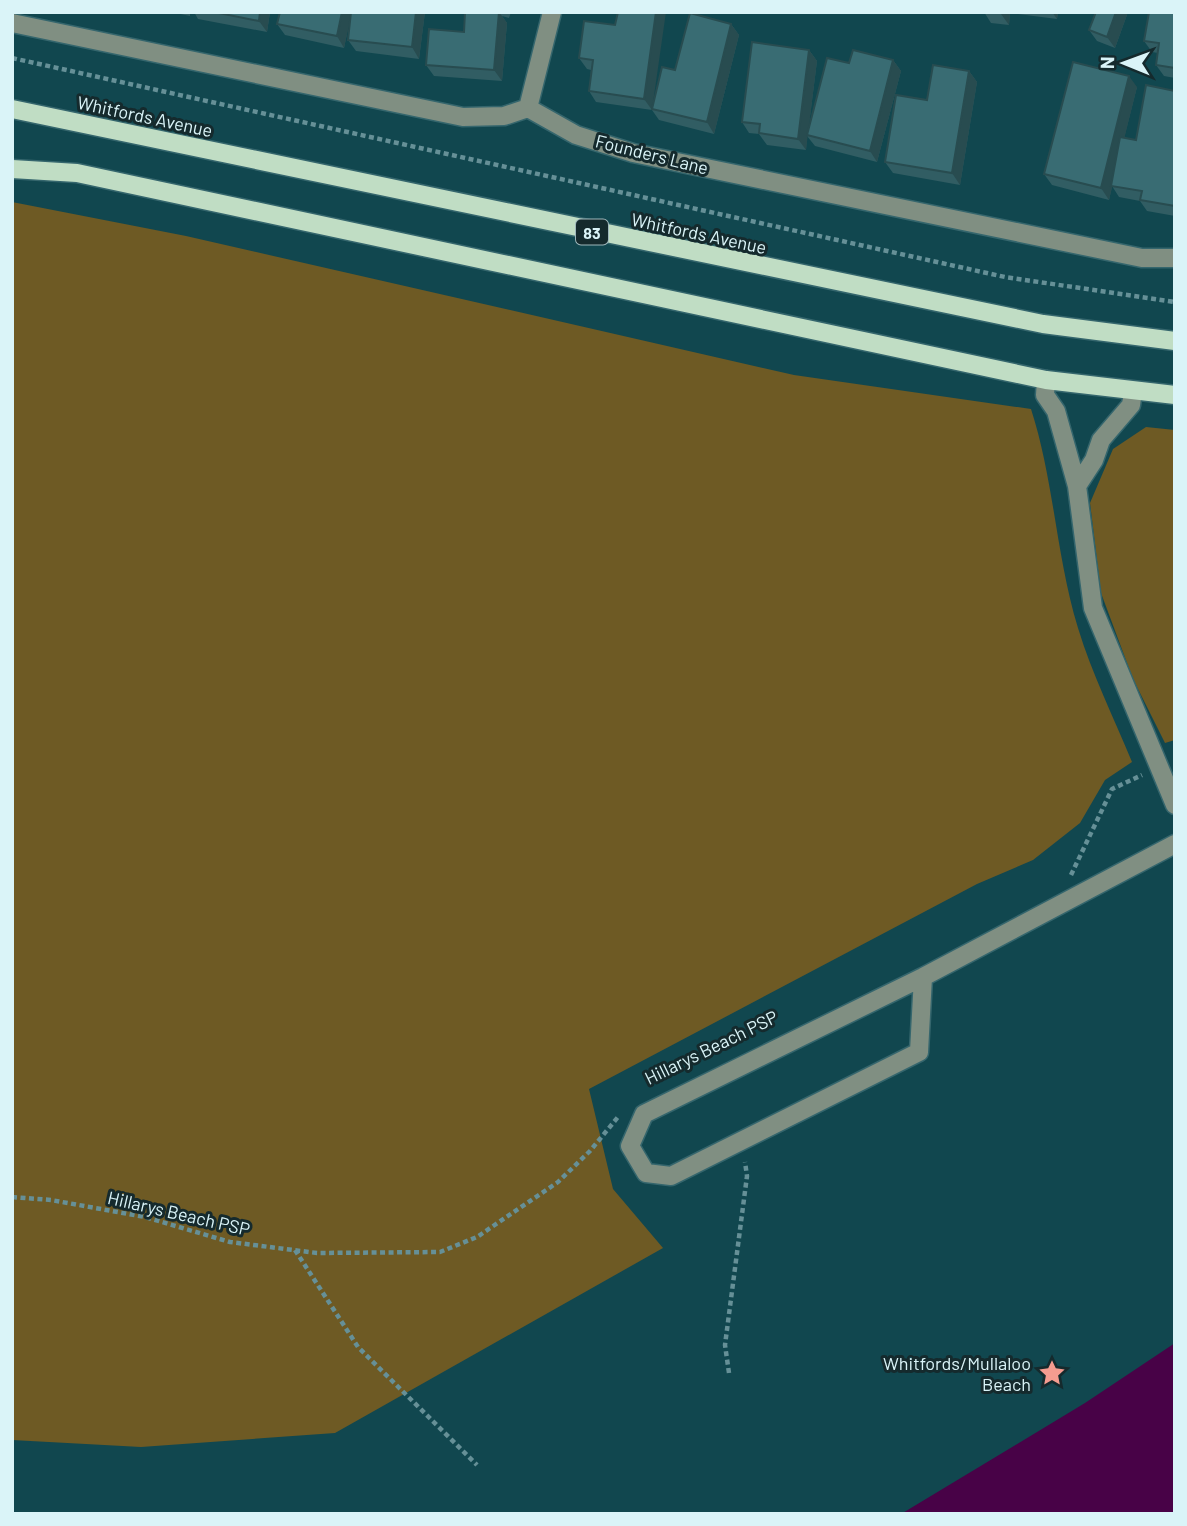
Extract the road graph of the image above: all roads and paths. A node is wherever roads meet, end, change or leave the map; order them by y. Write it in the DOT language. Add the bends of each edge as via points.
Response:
graph roads {
  1 [pos="552,12"];
  2 [pos="12,23"];
  3 [pos="12,58"];
  4 [pos="527,108"];
  5 [pos="12,109"];
  6 [pos="12,169"];
  7 [pos="1175,258"];
  8 [pos="1175,302"];
  9 [pos="1175,341"];
  10 [pos="1046,380"];
  11 [pos="1133,391"];
  12 [pos="1175,395"];
  13 [pos="1077,486"];
  14 [pos="1158,768"];
  15 [pos="1175,805"];
  16 [pos="1175,844"];
  17 [pos="1067,884"];
  18 [pos="923,976"];
  19 [pos="623,1112"];
  20 [pos="741,1141"];
  21 [pos="12,1198"];
  22 [pos="295,1250"];
  23 [pos="729,1373"];
  24 [pos="477,1465"];
  1 -- 4 [label="street"];
  2 -- 4 [label="street" via="463,117 504,116"];
  3 -- 8 [label="path" via="1004,277"];
  4 -- 7 [label="street, Founders Lane" via="576,135 634,153 1142,258"];
  5 -- 9 [label="main road, Whitfords Avenue / 83" via="977,311"];
  6 -- 10 [label="main road" via="77,173"];
  10 -- 11 [label="main road"];
  10 -- 13 [label="street" via="1045,395 1056,411"];
  11 -- 12 [label="main road"];
  11 -- 13 [label="street" via="1130,405 1101,440"];
  13 -- 14 [label="street" via="1093,608"];
  14 -- 15 [label="street"];
  14 -- 17 [label="path" via="1112,789"];
  16 -- 18 [label="street"];
  18 -- 20 [label="street" via="919,1052"];
  18 -- 20 [label="street" via="644,1114 630,1146 646,1173 671,1176"];
  19 -- 22 [label="path, Hillarys Beach PSP" via="558,1182 477,1237 440,1252"];
  20 -- 23 [label="path" via="747,1176 725,1345"];
  21 -- 22 [label="path, Hillarys Beach PSP" via="131,1214 230,1242"];
  22 -- 24 [label="path" via="358,1347"];
}
